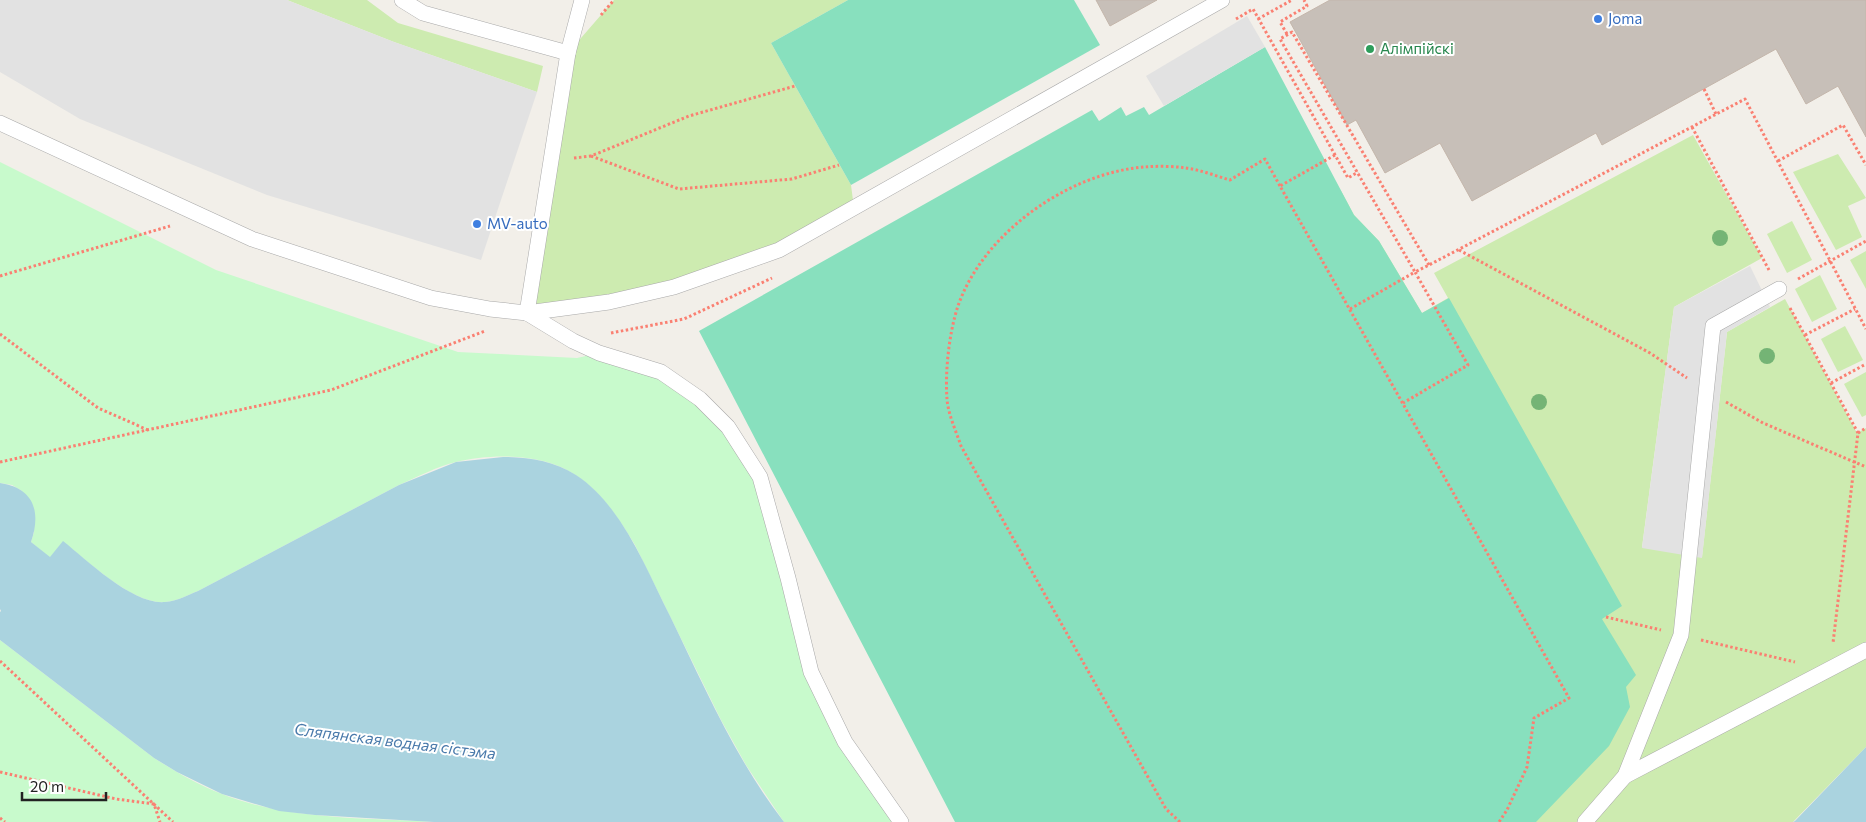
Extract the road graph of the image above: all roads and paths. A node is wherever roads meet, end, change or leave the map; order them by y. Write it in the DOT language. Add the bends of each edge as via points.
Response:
graph roads {
  1 [pos="402,0"];
  2 [pos="582,0"];
  3 [pos="1222,0"];
  4 [pos="1292,0"];
  5 [pos="1304,0"];
  6 [pos="1258,19"];
  7 [pos="1228,23"];
  8 [pos="1288,34"];
  9 [pos="568,53"];
  10 [pos="795,86"];
  11 [pos="1704,89"];
  12 [pos="1716,114"];
  13 [pos="0,123"];
  14 [pos="1692,128"];
  15 [pos="1335,155"];
  16 [pos="591,156"];
  17 [pos="551,161"];
  18 [pos="1778,162"];
  19 [pos="839,165"];
  20 [pos="1866,165"];
  21 [pos="1358,172"];
  22 [pos="1280,186"];
  23 [pos="167,220"];
  24 [pos="1866,241"];
  25 [pos="1459,250"];
  26 [pos="1830,261"];
  27 [pos="1429,265"];
  28 [pos="1415,272"];
  29 [pos="779,275"];
  30 [pos="0,276"];
  31 [pos="1779,289"];
  32 [pos="1855,308"];
  33 [pos="1350,309"];
  34 [pos="527,312"];
  35 [pos="476,328"];
  36 [pos="1866,330"];
  37 [pos="0,334"];
  38 [pos="610,334"];
  39 [pos="1805,335"];
  40 [pos="1866,364"];
  41 [pos="1831,383"];
  42 [pos="1707,392"];
  43 [pos="1403,402"];
  44 [pos="1866,428"];
  45 [pos="148,430"];
  46 [pos="1858,433"];
  47 [pos="0,462"];
  48 [pos="1854,462"];
  49 [pos="1866,467"];
  50 [pos="1606,617"];
  51 [pos="1681,635"];
  52 [pos="1866,650"];
  53 [pos="0,661"];
  54 [pos="1829,669"];
  55 [pos="0,772"];
  56 [pos="1625,776"];
  57 [pos="154,804"];
  58 [pos="0,818"];
  59 [pos="5,822"];
  60 [pos="160,822"];
  61 [pos="173,822"];
  62 [pos="900,822"];
  63 [pos="1180,822"];
  64 [pos="1500,822"];
  65 [pos="1585,822"];
  1 -- 9 [label="lane" via="422,13"];
  2 -- 9 [label="lane"];
  3 -- 34 [label="lane" via="779,250 674,287 609,302"];
  4 -- 6 [label="path"];
  5 -- 8 [label="path" via="1307,6 1280,22"];
  6 -- 7 [label="path" via="1253,9"];
  6 -- 15 [label="path"];
  8 -- 21 [label="path" via="1280,39"];
  8 -- 27 [label="path" via="1292,32"];
  9 -- 17 [label="lane"];
  10 -- 16 [label="path" via="689,116"];
  11 -- 12 [label="path"];
  12 -- 14 [label="path"];
  12 -- 18 [label="path" via="1746,99"];
  13 -- 34 [label="lane" via="252,239 431,298"];
  14 -- 25 [label="path"];
  14 -- 31 [label="path"];
  15 -- 21 [label="path" via="1348,178"];
  15 -- 22 [label="path"];
  16 -- 17 [label="path"];
  16 -- 19 [label="path" via="679,189 792,179"];
  17 -- 34 [label="lane"];
  18 -- 20 [label="path" via="1843,124"];
  18 -- 26 [label="path"];
  21 -- 28 [label="path"];
  22 -- 33 [label="path"];
  22 -- 63 [label="path" via="1265,159 1230,180 1186,168 1144,167 1106,173 1066,190 1006,232 975,270 957,308 949,350 947,400 961,446 1166,809"];
  23 -- 30 [label="path" via="176,224"];
  24 -- 26 [label="path"];
  25 -- 27 [label="path"];
  25 -- 42 [label="path" via="1650,353"];
  26 -- 31 [label="path"];
  26 -- 32 [label="path"];
  27 -- 28 [label="path"];
  28 -- 33 [label="path"];
  28 -- 43 [label="path" via="1468,365"];
  29 -- 38 [label="path" via="684,319"];
  31 -- 39 [label="path"];
  31 -- 42 [label="lane" via="1714,326"];
  32 -- 36 [label="path"];
  32 -- 39 [label="path"];
  33 -- 43 [label="path"];
  34 -- 62 [label="lane" via="599,353 661,372 700,398 728,427 760,477 811,672 845,742"];
  35 -- 45 [label="path" via="486,331 331,390"];
  37 -- 45 [label="path" via="98,408"];
  39 -- 41 [label="path"];
  40 -- 41 [label="path"];
  41 -- 46 [label="path"];
  42 -- 48 [label="path" via="1763,423"];
  42 -- 51 [label="lane"];
  43 -- 64 [label="path" via="1569,698 1534,718 1527,767"];
  44 -- 46 [label="path"];
  45 -- 47 [label="path"];
  46 -- 48 [label="path"];
  48 -- 49 [label="path"];
  48 -- 54 [label="path"];
  50 -- 51 [label="path"];
  51 -- 54 [label="path"];
  51 -- 56 [label="lane"];
  52 -- 54 [label="lane"];
  53 -- 57 [label="path"];
  54 -- 56 [label="lane"];
  55 -- 57 [label="path" via="116,799"];
  56 -- 65 [label="lane"];
  57 -- 60 [label="path"];
  57 -- 61 [label="path"];
  58 -- 59 [label="path"];
}
